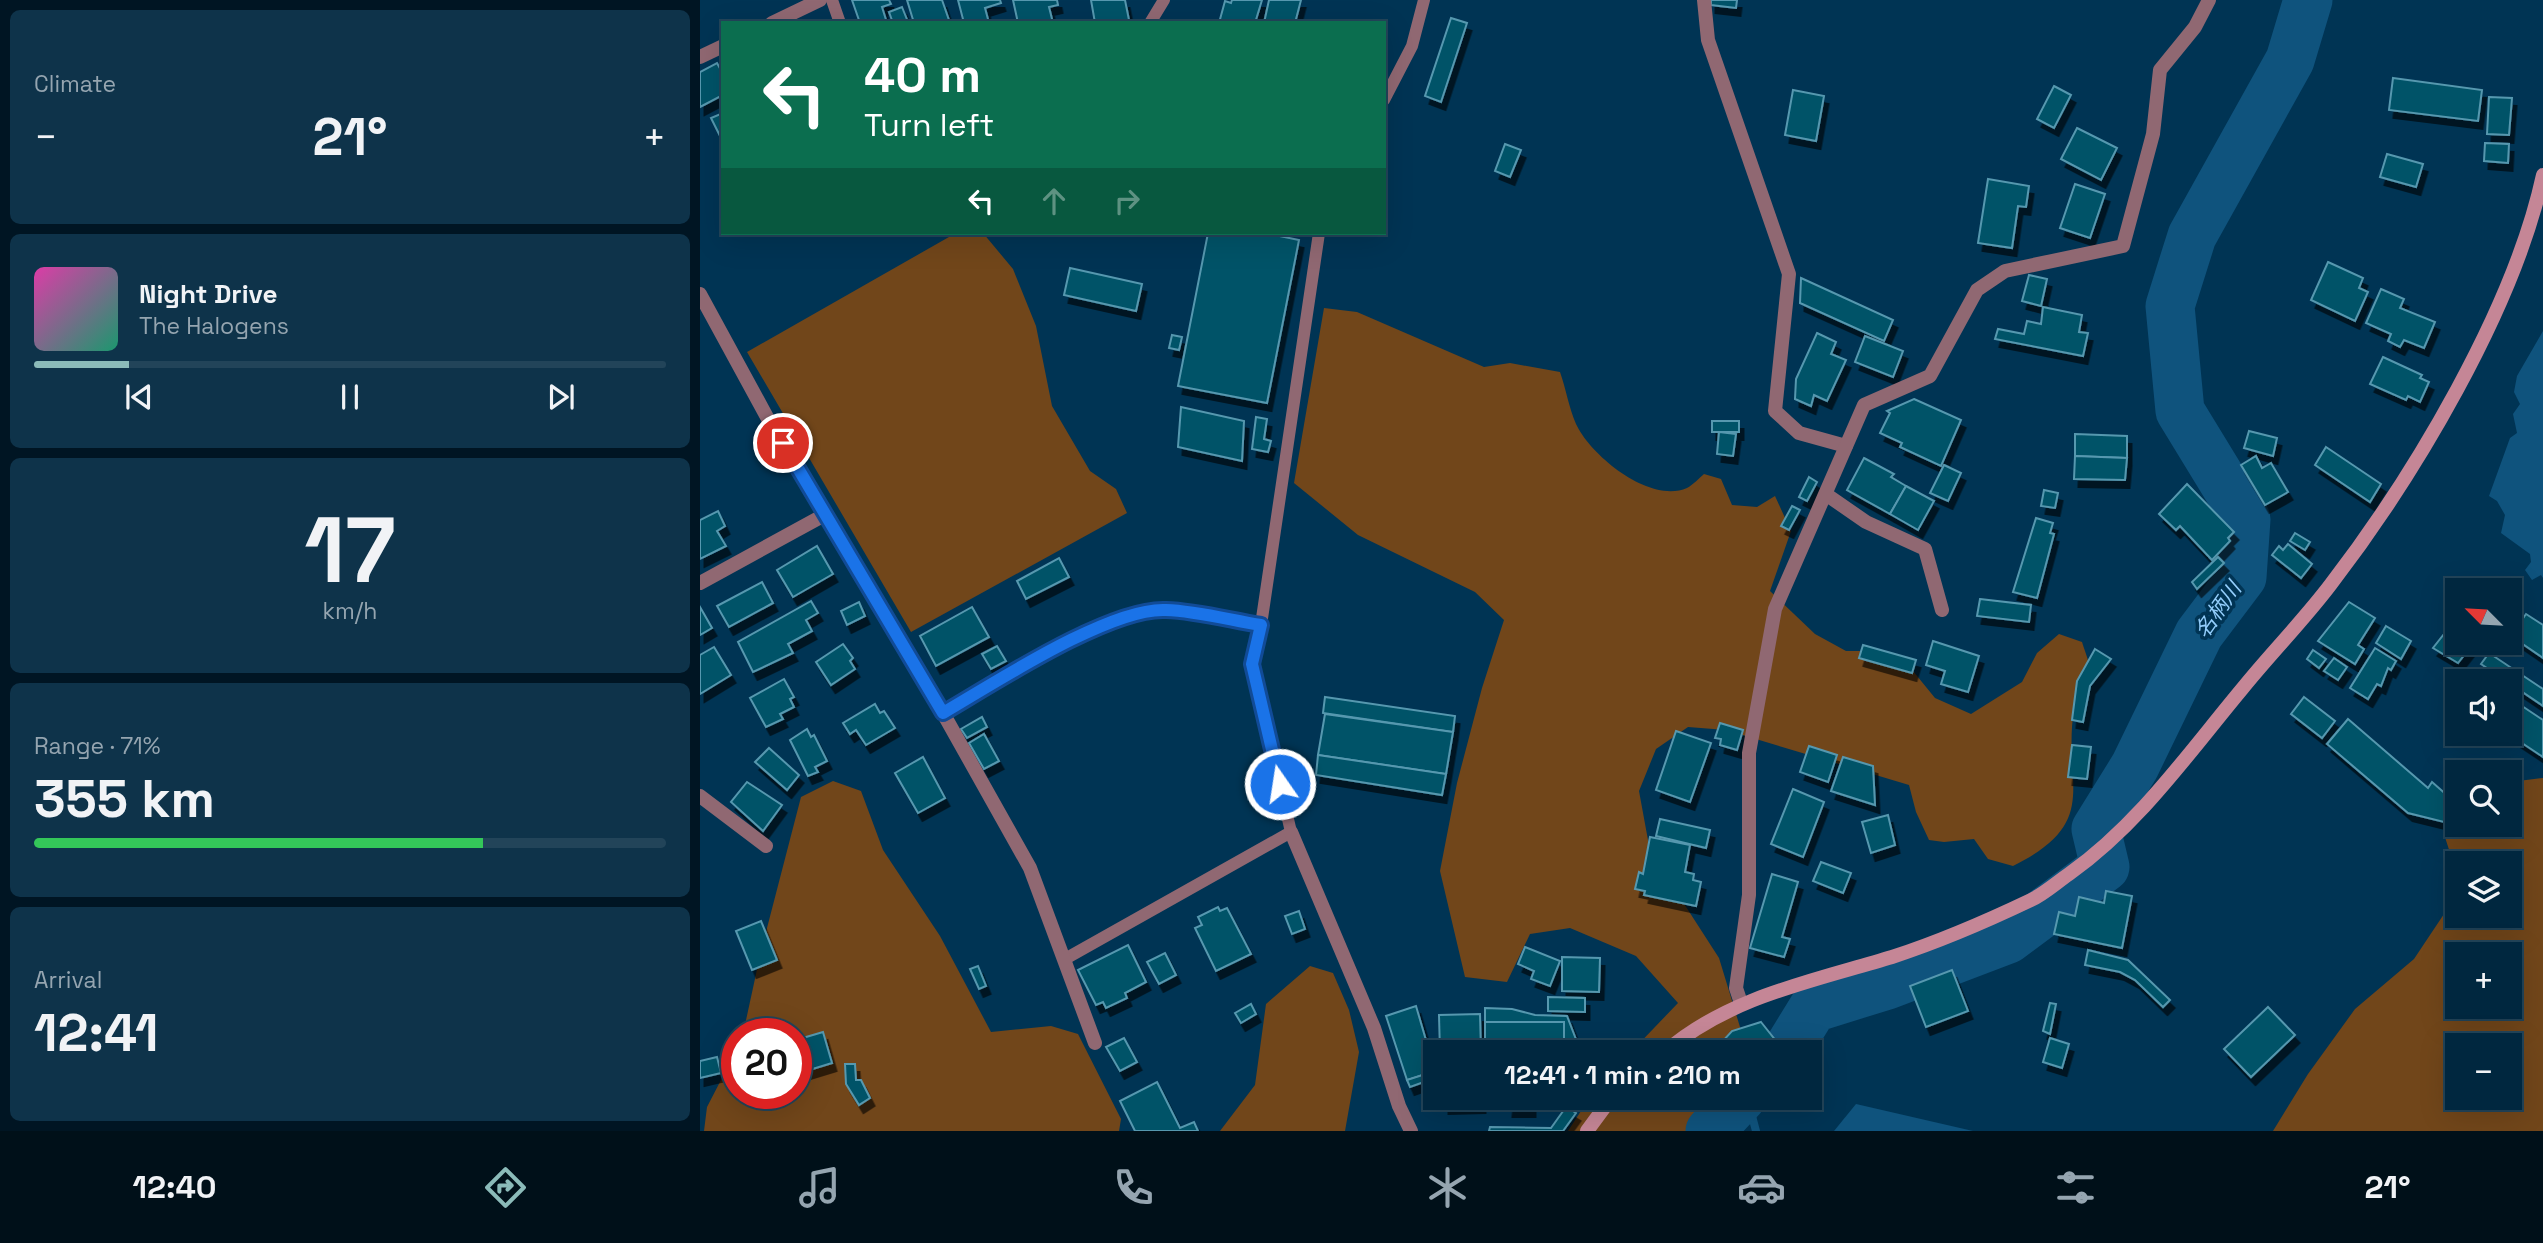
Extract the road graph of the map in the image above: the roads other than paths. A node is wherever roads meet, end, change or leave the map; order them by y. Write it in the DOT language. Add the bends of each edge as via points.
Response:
graph roads {
  1 [pos="820,0"];
  2 [pos="832,0"];
  3 [pos="1164,0"];
  4 [pos="1424,0"];
  5 [pos="1704,0"];
  6 [pos="2209,0"];
  7 [pos="776,21"];
  8 [pos="839,21"];
  9 [pos="1151,21"];
  10 [pos="721,47"];
  11 [pos="700,57"];
  12 [pos="1386,96"];
  13 [pos="2543,175"];
  14 [pos="1319,235"];
  15 [pos="700,294"];
  16 [pos="1846,446"];
  17 [pos="1827,495"];
  18 [pos="826,513"];
  19 [pos="700,583"];
  20 [pos="1942,610"];
  21 [pos="1261,625"];
  22 [pos="943,713"];
  23 [pos="700,796"];
  24 [pos="1291,832"];
  25 [pos="766,846"];
  26 [pos="1065,959"];
  27 [pos="1741,1003"];
  28 [pos="1678,1040"];
  29 [pos="1095,1044"];
  30 [pos="1602,1110"];
  31 [pos="1411,1131"];
  32 [pos="1587,1131"];
  1 -- 7 [label="street"];
  2 -- 8 [label="lane"];
  3 -- 9 [label="lane"];
  4 -- 12 [label="lane" via="1412,46"];
  5 -- 16 [label="street" via="1708,40 1789,274 1775,411 1799,433"];
  6 -- 16 [label="street" via="2195,27 2160,70 2153,134 2123,247 2006,271 1977,290 1930,376 1864,405"];
  10 -- 11 [label="street"];
  13 -- 27 [label="street" via="2535,214 2468,366 2389,505 2329,587 2157,796 2101,850 2034,899 1897,955"];
  14 -- 21 [label="lane"];
  15 -- 18 [label="street"];
  16 -- 17 [label="street"];
  17 -- 20 [label="street" via="1866,522 1925,549"];
  17 -- 27 [label="street" via="1775,609 1749,753 1749,895 1736,988"];
  18 -- 19 [label="street"];
  18 -- 22 [label="street"];
  21 -- 22 [label="street" via="1163,609 1112,621"];
  21 -- 24 [label="lane" via="1252,664"];
  22 -- 26 [label="street" via="1030,868"];
  23 -- 25 [label="street"];
  24 -- 26 [label="lane"];
  24 -- 31 [label="street" via="1374,1028"];
  26 -- 29 [label="street"];
  27 -- 28 [label="street"];
  30 -- 32 [label="street"];
}
